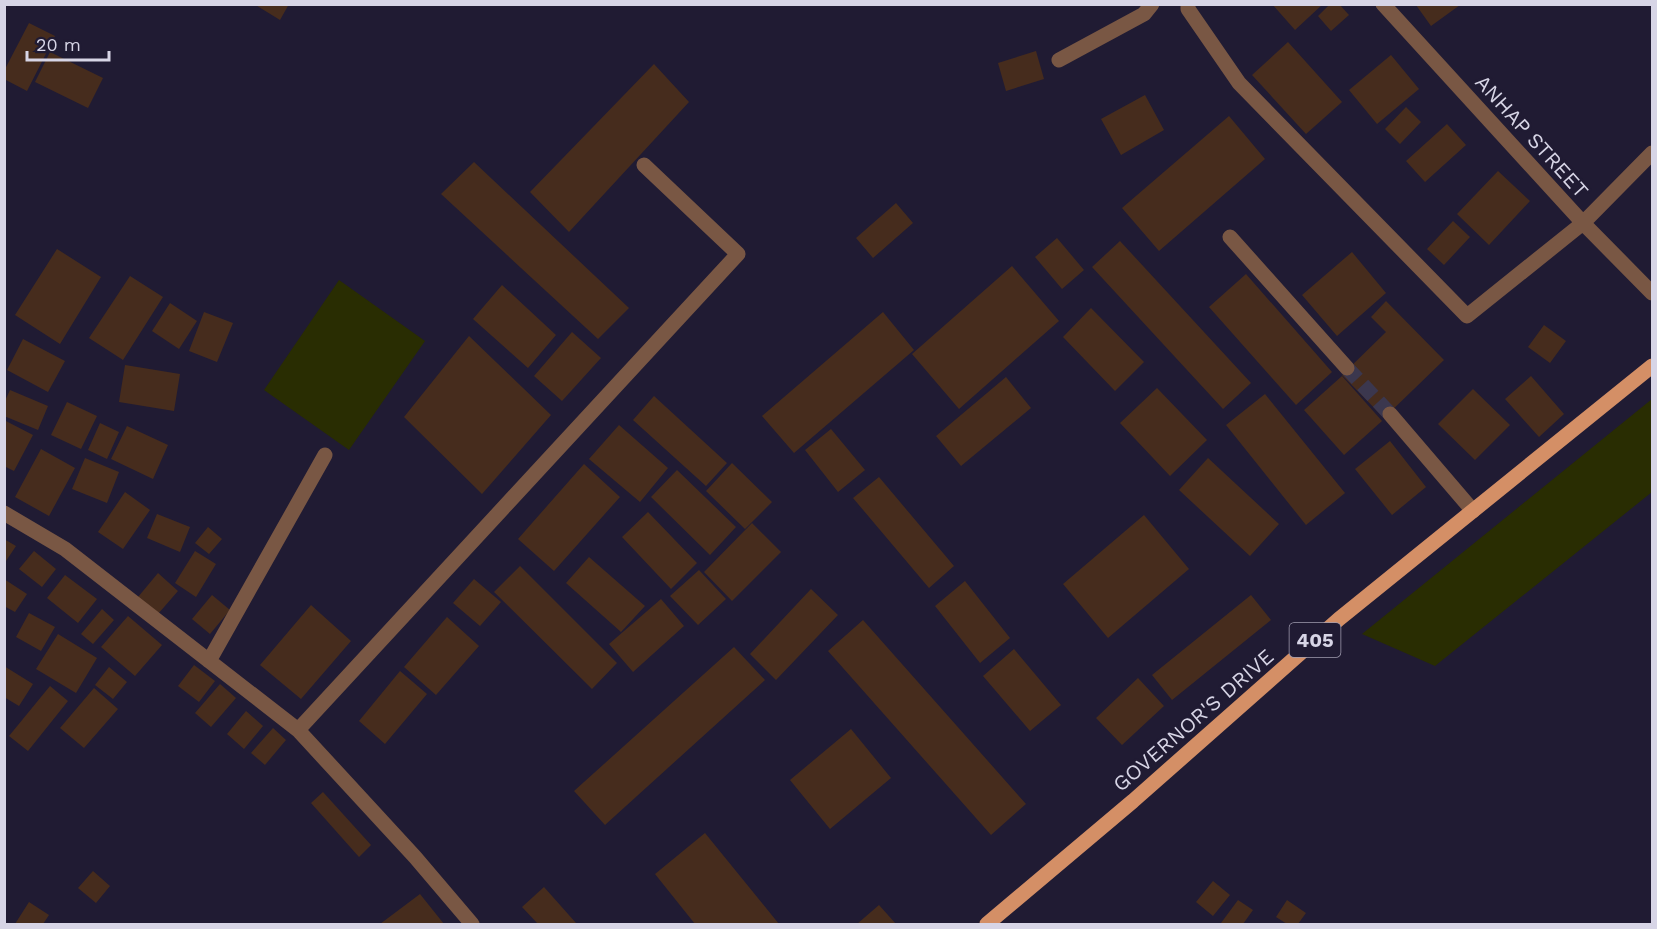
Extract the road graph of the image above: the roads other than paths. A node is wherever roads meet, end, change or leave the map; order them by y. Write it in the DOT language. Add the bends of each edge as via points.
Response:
graph roads {
  1 [pos="1152,4"];
  2 [pos="1188,4"];
  3 [pos="1383,4"];
  4 [pos="1059,60"];
  5 [pos="1653,153"];
  6 [pos="644,165"];
  7 [pos="1582,224"];
  8 [pos="1230,237"];
  9 [pos="1653,293"];
  10 [pos="1653,366"];
  11 [pos="1347,368"];
  12 [pos="1390,414"];
  13 [pos="325,455"];
  14 [pos="1473,511"];
  15 [pos="4,513"];
  16 [pos="209,661"];
  17 [pos="298,730"];
  18 [pos="472,924"];
  19 [pos="987,924"];
  1 -- 4 [label="street" via="1144,14"];
  2 -- 7 [label="street" via="1239,83 1467,316"];
  3 -- 7 [label="street, ANHAP STREET"];
  5 -- 7 [label="street"];
  6 -- 17 [label="street" via="738,254"];
  7 -- 9 [label="street, ANHAP STREET"];
  8 -- 11 [label="street"];
  10 -- 14 [label="main road, GOVERNOR'S DRIVE / 405"];
  12 -- 14 [label="street"];
  13 -- 16 [label="street"];
  14 -- 19 [label="main road, GOVERNOR'S DRIVE / 405" via="1339,619"];
  15 -- 16 [label="street" via="65,549"];
  16 -- 17 [label="street"];
  17 -- 18 [label="street"];
}
